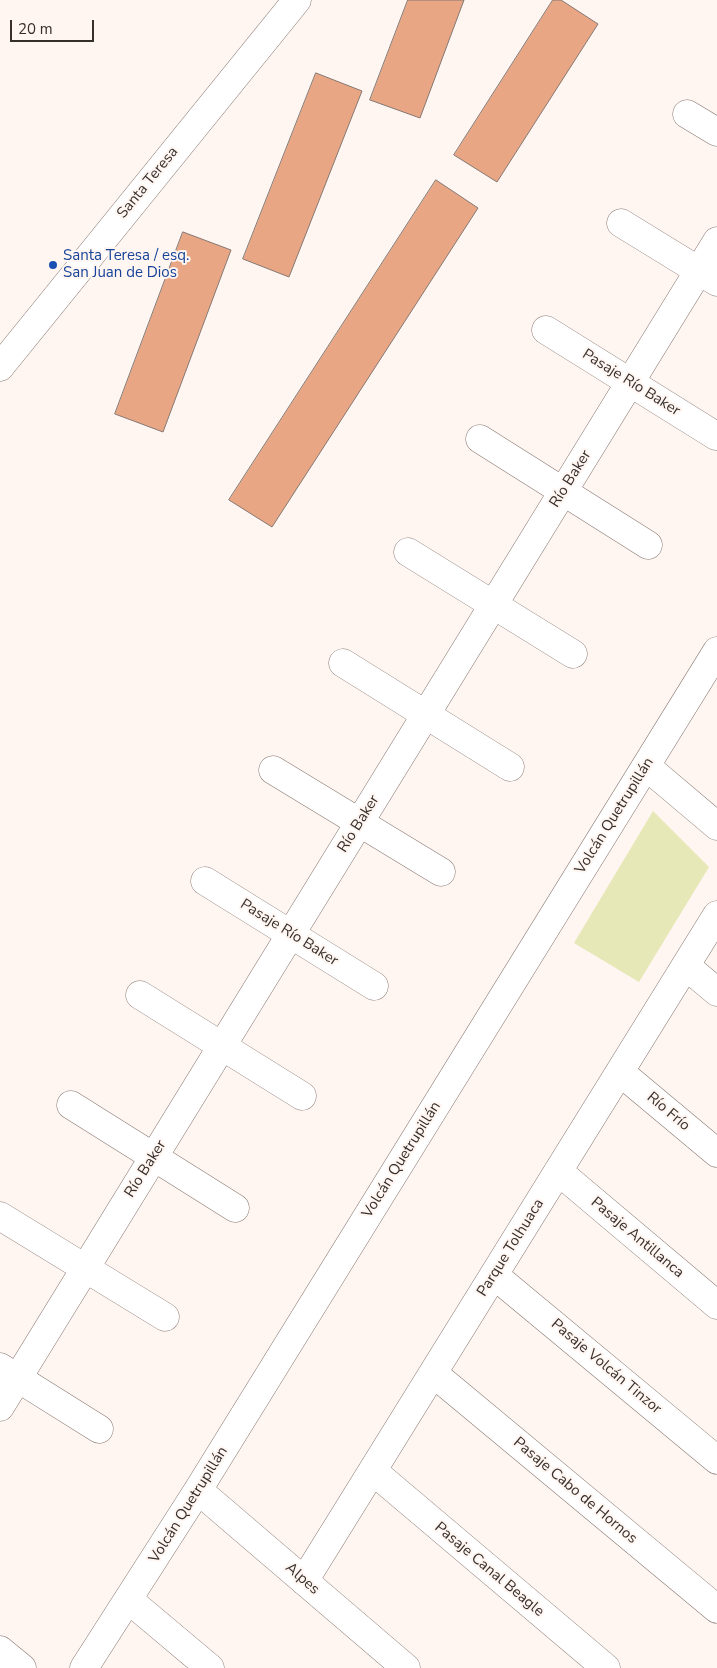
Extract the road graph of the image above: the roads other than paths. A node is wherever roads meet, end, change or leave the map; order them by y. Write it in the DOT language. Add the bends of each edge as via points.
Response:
graph roads {
  1 [pos="297,0"];
  2 [pos="687,114"];
  3 [pos="717,132"];
  4 [pos="621,223"];
  5 [pos="717,241"];
  6 [pos="708,276"];
  7 [pos="546,330"];
  8 [pos="0,367"];
  9 [pos="630,382"];
  10 [pos="716,436"];
  11 [pos="480,439"];
  12 [pos="563,492"];
  13 [pos="648,545"];
  14 [pos="408,552"];
  15 [pos="493,604"];
  16 [pos="573,654"];
  17 [pos="716,654"];
  18 [pos="343,662"];
  19 [pos="426,714"];
  20 [pos="510,766"];
  21 [pos="646,766"];
  22 [pos="273,770"];
  23 [pos="359,822"];
  24 [pos="717,826"];
  25 [pos="441,872"];
  26 [pos="205,881"];
  27 [pos="717,915"];
  28 [pos="291,934"];
  29 [pos="686,966"];
  30 [pos="374,986"];
  31 [pos="717,992"];
  32 [pos="140,996"];
  33 [pos="222,1046"];
  34 [pos="620,1072"];
  35 [pos="302,1096"];
  36 [pos="71,1105"];
  37 [pos="717,1153"];
  38 [pos="154,1157"];
  39 [pos="558,1171"];
  40 [pos="236,1208"];
  41 [pos="0,1216"];
  42 [pos="86,1268"];
  43 [pos="494,1275"];
  44 [pos="717,1305"];
  45 [pos="166,1317"];
  46 [pos="9,1373"];
  47 [pos="433,1373"];
  48 [pos="0,1407"];
  49 [pos="99,1429"];
  50 [pos="717,1460"];
  51 [pos="373,1471"];
  52 [pos="198,1490"];
  53 [pos="304,1581"];
  54 [pos="129,1600"];
  55 [pos="717,1608"];
  56 [pos="0,1650"];
  57 [pos="22,1668"];
  58 [pos="84,1668"];
  59 [pos="210,1668"];
  60 [pos="406,1668"];
  61 [pos="606,1668"];
  1 -- 8 [label="street, Santa Teresa"];
  2 -- 3 [label="street"];
  4 -- 6 [label="street"];
  5 -- 6 [label="street, Río Baker"];
  6 -- 9 [label="street, Río Baker"];
  7 -- 9 [label="street, Pasaje Río Baker"];
  9 -- 10 [label="street, Pasaje Río Baker"];
  9 -- 12 [label="street, Río Baker"];
  11 -- 12 [label="street"];
  12 -- 13 [label="street"];
  12 -- 15 [label="street, Río Baker"];
  14 -- 15 [label="street"];
  15 -- 16 [label="street"];
  15 -- 19 [label="street, Río Baker"];
  17 -- 21 [label="street, Volcán Quetrupillán"];
  18 -- 19 [label="street"];
  19 -- 20 [label="street"];
  19 -- 23 [label="street, Río Baker"];
  21 -- 24 [label="street"];
  21 -- 52 [label="street, Volcán Quetrupillán"];
  22 -- 23 [label="street"];
  23 -- 25 [label="street"];
  23 -- 28 [label="street, Río Baker"];
  26 -- 28 [label="street, Pasaje Río Baker"];
  27 -- 29 [label="street, Parque Tolhuaca"];
  28 -- 30 [label="street, Pasaje Río Baker"];
  28 -- 33 [label="street, Río Baker"];
  29 -- 31 [label="street"];
  29 -- 34 [label="street, Parque Tolhuaca"];
  32 -- 33 [label="street"];
  33 -- 35 [label="street"];
  33 -- 38 [label="street, Río Baker"];
  34 -- 37 [label="street, Río Frío"];
  34 -- 39 [label="street, Parque Tolhuaca"];
  36 -- 38 [label="street"];
  38 -- 40 [label="street"];
  38 -- 42 [label="street, Río Baker"];
  39 -- 43 [label="street, Parque Tolhuaca"];
  39 -- 44 [label="street, Pasaje Antillanca"];
  41 -- 42 [label="street"];
  42 -- 45 [label="street"];
  42 -- 46 [label="street, Río Baker"];
  43 -- 47 [label="street, Parque Tolhuaca"];
  43 -- 50 [label="street, Pasaje Volcán Tinzor"];
  46 -- 48 [label="street, Río Baker"];
  46 -- 49 [label="street"];
  47 -- 51 [label="street, Parque Tolhuaca"];
  47 -- 55 [label="street, Pasaje Cabo de Hornos"];
  51 -- 53 [label="street, Parque Tolhuaca"];
  51 -- 61 [label="street, Pasaje Canal Beagle"];
  52 -- 53 [label="street, Alpes"];
  52 -- 54 [label="street, Volcán Quetrupillán"];
  53 -- 60 [label="street, Alpes"];
  54 -- 58 [label="street, Volcán Quetrupillán"];
  54 -- 59 [label="street"];
  56 -- 57 [label="street"];
}
